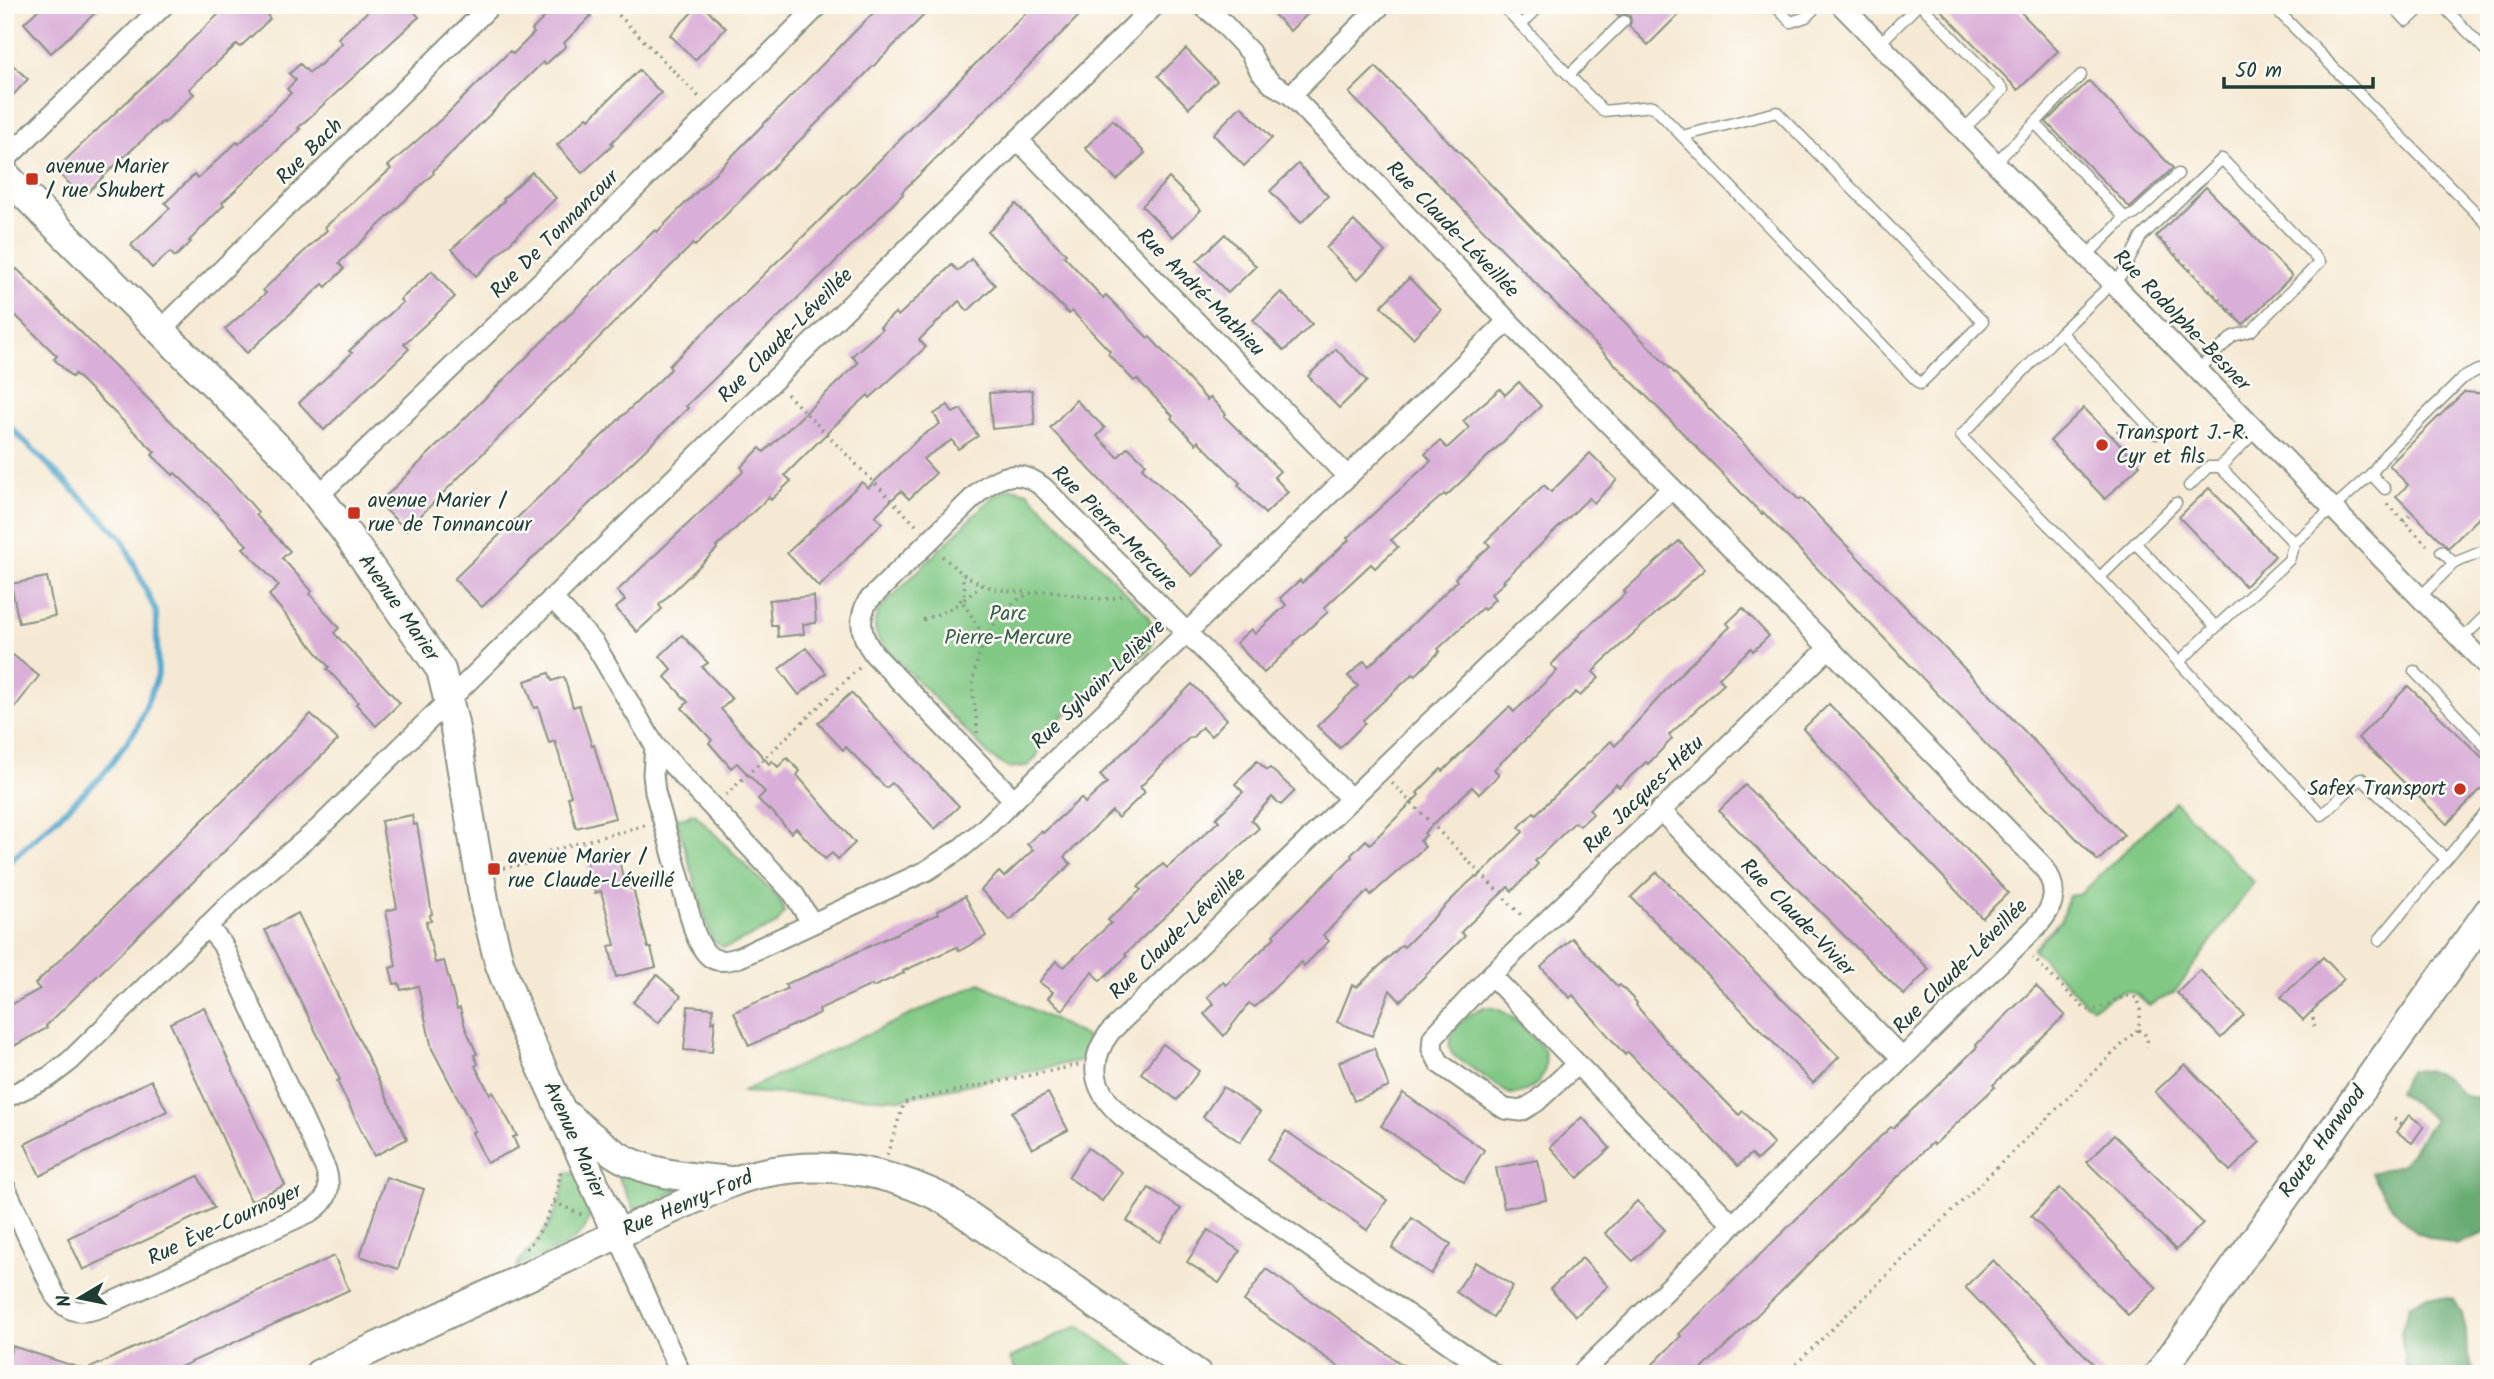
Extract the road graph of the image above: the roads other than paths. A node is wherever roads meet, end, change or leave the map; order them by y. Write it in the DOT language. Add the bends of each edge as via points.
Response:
graph roads {
  1 [pos="164,5"];
  2 [pos="491,5"];
  3 [pos="820,5"];
  4 [pos="1155,5"];
  5 [pos="1202,5"];
  6 [pos="1381,5"];
  7 [pos="1502,5"];
  8 [pos="1541,5"];
  9 [pos="1774,5"];
  10 [pos="1818,5"];
  11 [pos="1841,5"];
  12 [pos="1920,5"];
  13 [pos="2272,5"];
  14 [pos="2392,5"];
  15 [pos="2424,5"];
  16 [pos="2442,5"];
  17 [pos="1624,21"];
  18 [pos="1521,25"];
  19 [pos="1879,44"];
  20 [pos="2489,54"];
  21 [pos="1569,75"];
  22 [pos="2081,75"];
  23 [pos="1291,95"];
  24 [pos="2035,123"];
  25 [pos="1963,130"];
  26 [pos="1682,136"];
  27 [pos="1018,140"];
  28 [pos="5,160"];
  29 [pos="1995,163"];
  30 [pos="2178,174"];
  31 [pos="5,175"];
  32 [pos="2125,218"];
  33 [pos="2489,226"];
  34 [pos="2086,256"];
  35 [pos="2112,283"];
  36 [pos="1507,321"];
  37 [pos="160,331"];
  38 [pos="2061,332"];
  39 [pos="2489,370"];
  40 [pos="2197,371"];
  41 [pos="2256,431"];
  42 [pos="2156,434"];
  43 [pos="2220,467"];
  44 [pos="2371,474"];
  45 [pos="1348,477"];
  46 [pos="2189,486"];
  47 [pos="1672,488"];
  48 [pos="2385,489"];
  49 [pos="319,495"];
  50 [pos="2175,503"];
  51 [pos="2331,509"];
  52 [pos="2135,543"];
  53 [pos="2294,543"];
  54 [pos="2489,549"];
  55 [pos="2441,551"];
  56 [pos="2454,563"];
  57 [pos="2100,577"];
  58 [pos="552,598"];
  59 [pos="2419,598"];
  60 [pos="2489,612"];
  61 [pos="2216,627"];
  62 [pos="1186,633"];
  63 [pos="2461,640"];
  64 [pos="1829,648"];
  65 [pos="2179,662"];
  66 [pos="2489,668"];
  67 [pos="2414,671"];
  68 [pos="449,699"];
  69 [pos="655,746"];
  70 [pos="2489,750"];
  71 [pos="1351,799"];
  72 [pos="1014,800"];
  73 [pos="2489,808"];
  74 [pos="1660,810"];
  75 [pos="2446,859"];
  76 [pos="2489,911"];
  77 [pos="813,923"];
  78 [pos="207,926"];
  79 [pos="2379,940"];
  80 [pos="1491,975"];
  81 [pos="1902,1058"];
  82 [pos="1576,1065"];
  83 [pos="5,1098"];
  84 [pos="560,1110"];
  85 [pos="733,1182"];
  86 [pos="5,1186"];
  87 [pos="1732,1224"];
  88 [pos="617,1234"];
  89 [pos="318,1374"];
  90 [pos="681,1374"];
  91 [pos="1197,1374"];
  92 [pos="1493,1374"];
  93 [pos="1581,1374"];
  94 [pos="2159,1374"];
  1 -- 28 [label="street"];
  2 -- 37 [label="street, Rue Bach"];
  3 -- 49 [label="street, Rue De Tonnancour"];
  4 -- 27 [label="street, Rue Claude-Léveillée"];
  5 -- 23 [label="street, Rue Claude-Léveillée" via="1250,52 1265,77"];
  6 -- 23 [label="street"];
  7 -- 18 [label="lane"];
  8 -- 18 [label="lane"];
  9 -- 10 [label="lane" via="1791,22 1805,18"];
  11 -- 19 [label="street, Rue Rodolphe-Besner"];
  12 -- 19 [label="lane"];
  12 -- 25 [label="lane" via="2003,90"];
  13 -- 33 [label="lane"];
  14 -- 15 [label="lane" via="2407,21"];
  16 -- 20 [label="lane"];
  17 -- 21 [label="lane"];
  18 -- 21 [label="lane"];
  19 -- 25 [label="street, Rue Rodolphe-Besner"];
  21 -- 26 [label="lane" via="1603,110 1653,106"];
  22 -- 24 [label="lane"];
  23 -- 36 [label="street, Rue Claude-Léveillée"];
  24 -- 29 [label="lane"];
  24 -- 32 [label="lane"];
  25 -- 29 [label="street, Rue Rodolphe-Besner"];
  26 -- 26 [label="lane" via="1920,384 1983,322 1777,112"];
  27 -- 45 [label="street, Rue André-Mathieu"];
  27 -- 58 [label="street, Rue Claude-Léveillée"];
  29 -- 34 [label="street, Rue Rodolphe-Besner"];
  30 -- 32 [label="lane"];
  31 -- 37 [label="street, Avenue Marier"];
  32 -- 34 [label="lane"];
  34 -- 35 [label="street, Rue Rodolphe-Besner"];
  35 -- 38 [label="lane"];
  35 -- 40 [label="street, Rue Rodolphe-Besner"];
  35 -- 40 [label="lane" via="2127,268 2141,237 2221,159 2320,262 2251,331 2233,336"];
  36 -- 45 [label="street, Rue Sylvain-Lelièvre"];
  36 -- 47 [label="street, Rue Claude-Léveillée"];
  37 -- 49 [label="street, Avenue Marier" via="251,419"];
  38 -- 42 [label="lane"];
  38 -- 57 [label="lane" via="1961,436"];
  39 -- 44 [label="lane" via="2463,378"];
  40 -- 41 [label="street, Rue Rodolphe-Besner"];
  41 -- 43 [label="lane"];
  41 -- 51 [label="street, Rue Rodolphe-Besner"];
  43 -- 46 [label="lane" via="2208,467"];
  43 -- 53 [label="lane"];
  44 -- 48 [label="lane"];
  44 -- 51 [label="lane"];
  45 -- 62 [label="street, Rue Sylvain-Lelièvre"];
  47 -- 64 [label="street, Rue Claude-Léveillée"];
  47 -- 71 [label="street, Rue Claude-Léveillée"];
  49 -- 68 [label="street, Avenue Marier" via="435,660"];
  50 -- 52 [label="lane"];
  51 -- 53 [label="lane"];
  51 -- 59 [label="street, Rue Rodolphe-Besner"];
  52 -- 57 [label="lane"];
  52 -- 61 [label="lane"];
  53 -- 61 [label="lane" via="2289,560"];
  54 -- 56 [label="lane"];
  55 -- 56 [label="lane"];
  56 -- 59 [label="lane"];
  57 -- 65 [label="lane"];
  58 -- 68 [label="street, Rue Claude-Léveillée"];
  58 -- 69 [label="street" via="594,643"];
  59 -- 63 [label="street, Rue Rodolphe-Besner"];
  60 -- 63 [label="lane"];
  61 -- 65 [label="lane"];
  62 -- 71 [label="street, Rue Pierre-Mercure"];
  62 -- 72 [label="street, Rue Sylvain-Lelièvre"];
  62 -- 72 [label="street, Rue Pierre-Mercure" via="1044,488 1019,474 990,483 894,574 863,610 861,627 868,646"];
  63 -- 66 [label="street, Rue Rodolphe-Besner"];
  64 -- 74 [label="street, Rue Jacques-Hétu"];
  64 -- 81 [label="street, Rue Claude-Léveillée" via="2042,865 2054,889 2047,915"];
  65 -- 75 [label="lane" via="2322,815 2361,778"];
  67 -- 70 [label="lane"];
  68 -- 78 [label="street" via="319,828"];
  68 -- 84 [label="street, Avenue Marier" via="494,945 511,998"];
  69 -- 77 [label="street" via="793,893"];
  69 -- 77 [label="street, Rue Sylvain-Lelièvre" via="656,792 695,933 707,955 730,961"];
  71 -- 92 [label="street, Rue Claude-Léveillée" via="1110,1032 1096,1057 1099,1088 1125,1118"];
  72 -- 77 [label="street, Rue Sylvain-Lelièvre" via="972,840 926,871"];
  73 -- 75 [label="lane"];
  74 -- 80 [label="street, Rue Jacques-Hétu"];
  74 -- 81 [label="street, Rue Claude-Vivier"];
  75 -- 79 [label="lane"];
  76 -- 94 [label="street, Route Harwood"];
  78 -- 83 [label="street" via="70,1061 49,1077"];
  78 -- 86 [label="street, Rue Ève-Cournoyer" via="222,944 326,1170 329,1191 323,1203 104,1307 79,1313 65,1307 55,1295"];
  80 -- 82 [label="street"];
  80 -- 82 [label="street, Rue Jacques-Hétu" via="1433,1037 1432,1049 1440,1064 1505,1109 1521,1111"];
  81 -- 87 [label="street, Rue Claude-Léveillée"];
  82 -- 87 [label="street"];
  84 -- 85 [label="street" via="635,1164 667,1174"];
  84 -- 88 [label="street, Avenue Marier"];
  85 -- 88 [label="street, Rue Henry-Ford"];
  85 -- 91 [label="street, Rue Henry-Ford" via="765,1172 813,1168 863,1171 911,1184 967,1214"];
  87 -- 93 [label="street, Rue Claude-Léveillée"];
  88 -- 89 [label="street, Rue Henry-Ford"];
  88 -- 90 [label="street"];
}
